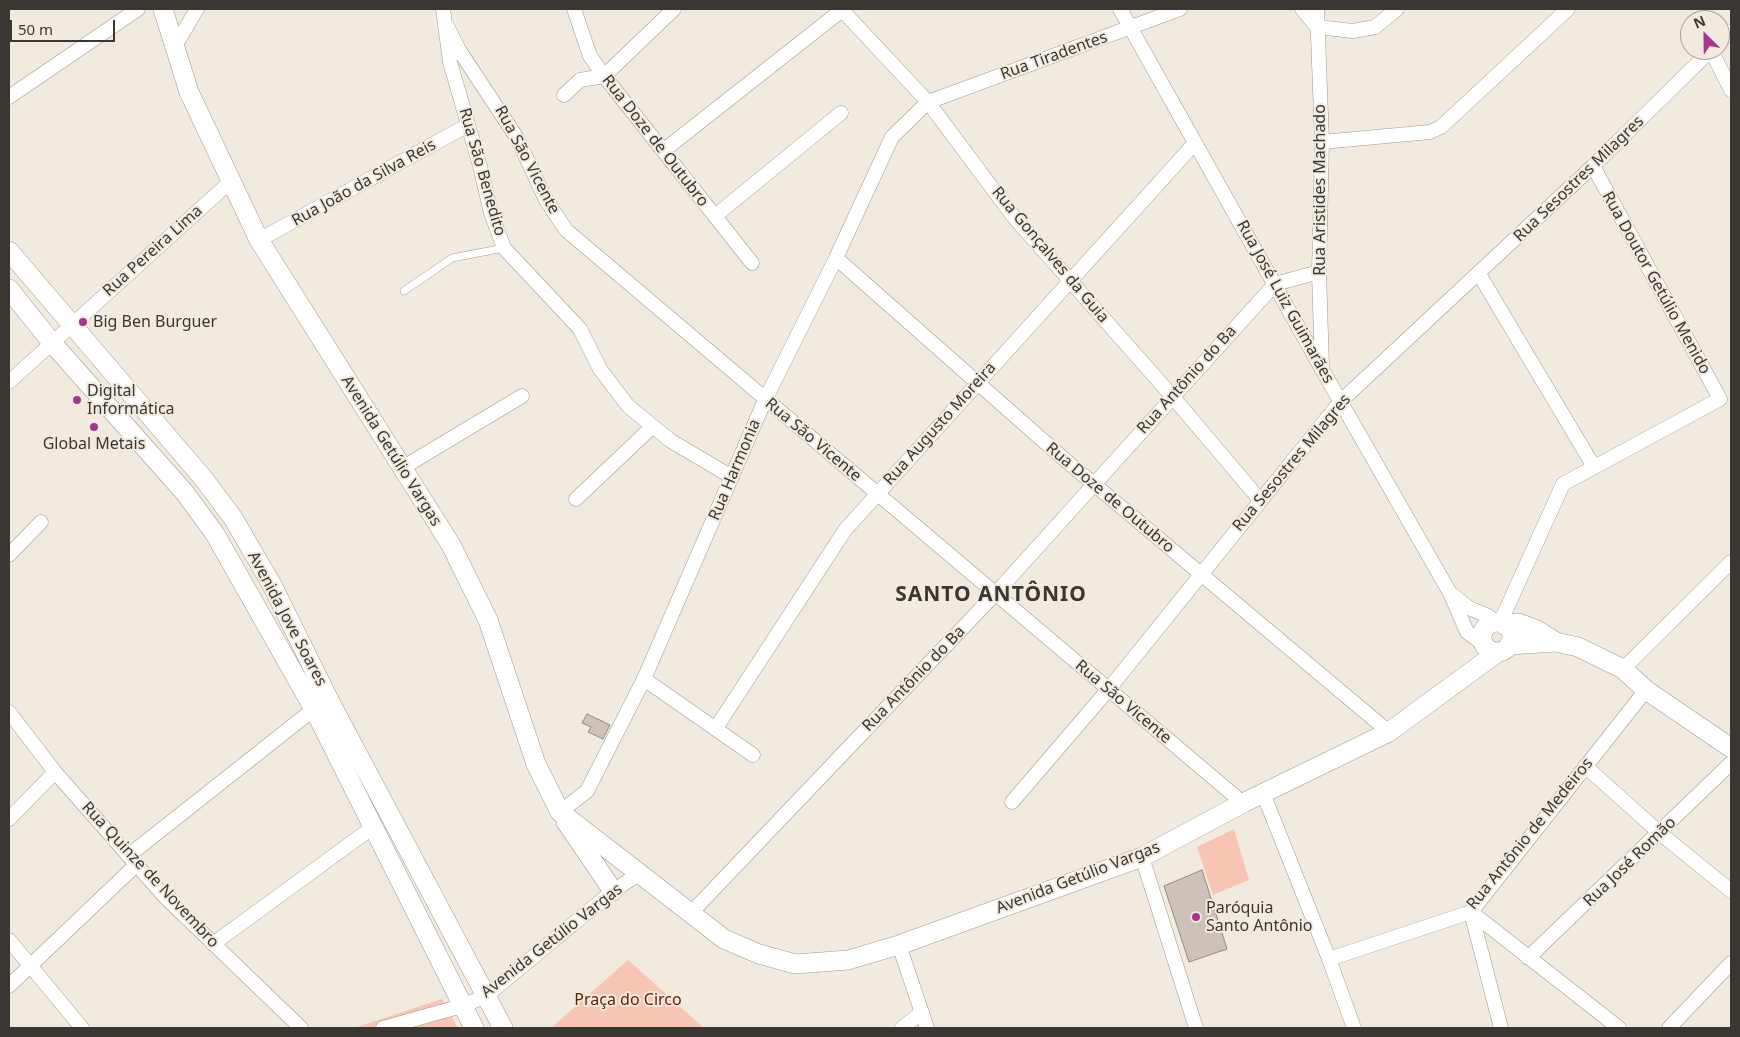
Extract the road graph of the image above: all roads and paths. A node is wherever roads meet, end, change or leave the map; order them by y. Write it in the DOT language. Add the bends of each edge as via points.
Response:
graph roads {
  1 [pos="138,9"];
  2 [pos="163,9"];
  3 [pos="197,9"];
  4 [pos="443,9"];
  5 [pos="574,9"];
  6 [pos="674,9"];
  7 [pos="1120,9"];
  8 [pos="1180,9"];
  9 [pos="1302,9"];
  10 [pos="1317,9"];
  11 [pos="1397,9"];
  12 [pos="1568,9"];
  13 [pos="842,10"];
  14 [pos="447,26"];
  15 [pos="1317,27"];
  16 [pos="1131,28"];
  17 [pos="175,46"];
  18 [pos="1701,60"];
  19 [pos="1716,60"];
  20 [pos="604,76"];
  21 [pos="1731,90"];
  22 [pos="564,95"];
  23 [pos="9,96"];
  24 [pos="928,102"];
  25 [pos="841,113"];
  26 [pos="468,126"];
  27 [pos="1322,142"];
  28 [pos="1195,143"];
  29 [pos="663,151"];
  30 [pos="1593,166"];
  31 [pos="230,182"];
  32 [pos="715,216"];
  33 [pos="259,240"];
  34 [pos="504,248"];
  35 [pos="9,251"];
  36 [pos="836,258"];
  37 [pos="752,264"];
  38 [pos="1319,272"];
  39 [pos="1479,274"];
  40 [pos="1069,282"];
  41 [pos="1275,284"];
  42 [pos="9,289"];
  43 [pos="404,291"];
  44 [pos="71,325"];
  45 [pos="53,344"];
  46 [pos="1322,371"];
  47 [pos="9,382"];
  48 [pos="977,383"];
  49 [pos="522,396"];
  50 [pos="1172,396"];
  51 [pos="765,400"];
  52 [pos="1341,401"];
  53 [pos="652,427"];
  54 [pos="1594,467"];
  55 [pos="402,468"];
  56 [pos="732,477"];
  57 [pos="1094,484"];
  58 [pos="877,494"];
  59 [pos="576,499"];
  60 [pos="1260,500"];
  61 [pos="41,522"];
  62 [pos="9,555"];
  63 [pos="1731,562"];
  64 [pos="1201,574"];
  65 [pos="996,593"];
  66 [pos="1450,593"];
  67 [pos="1499,623"];
  68 [pos="1556,642"];
  69 [pos="1497,647"];
  70 [pos="1623,669"];
  71 [pos="644,680"];
  72 [pos="1108,690"];
  73 [pos="1646,690"];
  74 [pos="314,709"];
  75 [pos="9,712"];
  76 [pos="716,728"];
  77 [pos="1389,732"];
  78 [pos="1731,748"];
  79 [pos="753,755"];
  80 [pos="1731,763"];
  81 [pos="1585,766"];
  82 [pos="55,772"];
  83 [pos="1263,793"];
  84 [pos="1012,802"];
  85 [pos="1243,803"];
  86 [pos="560,812"];
  87 [pos="9,818"];
  88 [pos="374,827"];
  89 [pos="1660,834"];
  90 [pos="1142,857"];
  91 [pos="132,861"];
  92 [pos="640,873"];
  93 [pos="613,891"];
  94 [pos="1731,891"];
  95 [pos="1471,912"];
  96 [pos="690,914"];
  97 [pos="9,940"];
  98 [pos="213,944"];
  99 [pos="899,945"];
  100 [pos="1329,958"];
  101 [pos="1528,958"];
  102 [pos="1731,963"];
  103 [pos="31,966"];
  104 [pos="9,986"];
  105 [pos="486,996"];
  106 [pos="462,1006"];
  107 [pos="922,1012"];
  108 [pos="82,1028"];
  109 [pos="301,1028"];
  110 [pos="383,1028"];
  111 [pos="474,1028"];
  112 [pos="504,1028"];
  113 [pos="902,1028"];
  114 [pos="927,1028"];
  115 [pos="1196,1028"];
  116 [pos="1354,1028"];
  117 [pos="1501,1028"];
  118 [pos="1619,1028"];
  119 [pos="1669,1028"];
  1 -- 23 [label="street"];
  2 -- 17 [label="street, Avenida Getúlio Vargas"];
  3 -- 17 [label="street"];
  4 -- 14 [label="street, Rua São Benedito"];
  5 -- 20 [label="street, Rua Doze de Outubro" via="590,56"];
  6 -- 20 [label="street"];
  7 -- 16 [label="street, Rua José Luiz Guimarães"];
  8 -- 16 [label="street, Rua Tiradentes"];
  9 -- 15 [label="street"];
  10 -- 15 [label="street, Rua Aristides Machado"];
  11 -- 15 [label="street" via="1375,27 1353,31"];
  12 -- 27 [label="street" via="1442,128 1430,132"];
  13 -- 24 [label="street, Rua Gonçalves da Guia"];
  13 -- 29 [label="street"];
  14 -- 26 [label="street, Rua São Benedito" via="450,62"];
  14 -- 51 [label="street, Rua São Vicente" via="459,50 518,138 546,200 566,230"];
  15 -- 27 [label="street, Rua Aristides Machado"];
  16 -- 24 [label="street, Rua Tiradentes"];
  16 -- 28 [label="street, Rua José Luiz Guimarães"];
  17 -- 31 [label="street, Avenida Getúlio Vargas" via="189,92"];
  18 -- 30 [label="street, Rua Sesostres Milagres"];
  19 -- 21 [label="street"];
  20 -- 22 [label="street" via="580,80"];
  20 -- 29 [label="street, Rua Doze de Outubro"];
  24 -- 36 [label="street, Rua Harmonia" via="892,136"];
  24 -- 40 [label="street, Rua Gonçalves da Guia" via="1013,216"];
  25 -- 32 [label="street"];
  26 -- 33 [label="street, Rua João da Silva Reis"];
  26 -- 34 [label="street, Rua São Benedito" via="491,213"];
  27 -- 38 [label="street, Rua Aristides Machado"];
  28 -- 40 [label="street, Rua Augusto Moreira"];
  28 -- 41 [label="street, Rua José Luiz Guimarães"];
  29 -- 32 [label="street, Rua Doze de Outubro"];
  30 -- 39 [label="street, Rua Sesostres Milagres"];
  30 -- 54 [label="street, Rua Doutor Getúlio Menido" via="1720,399"];
  31 -- 33 [label="street, Avenida Getúlio Vargas"];
  31 -- 44 [label="street, Rua Pereira Lima"];
  32 -- 37 [label="street, Rua Doze de Outubro"];
  33 -- 55 [label="street, Avenida Getúlio Vargas"];
  34 -- 43 [label="lane" via="452,258"];
  34 -- 53 [label="street, Rua São Benedito" via="580,329 600,369 628,406"];
  35 -- 44 [label="street, Avenida Jove Soares"];
  36 -- 48 [label="street, Rua Doze de Outubro"];
  36 -- 51 [label="street, Rua Harmonia"];
  38 -- 41 [label="street"];
  38 -- 46 [label="street, Rua Aristides Machado"];
  39 -- 52 [label="street, Rua Sesostres Milagres"];
  39 -- 54 [label="street"];
  40 -- 48 [label="street, Rua Augusto Moreira"];
  40 -- 50 [label="street, Rua Gonçalves da Guia"];
  41 -- 46 [label="street, Rua José Luiz Guimarães"];
  41 -- 50 [label="street, Rua Antônio do Ba"];
  42 -- 45 [label="street, Avenida Jove Soares"];
  44 -- 45 [label="street, Rua Pereira Lima"];
  44 -- 105 [label="street, Avenida Jove Soares" via="203,478 233,518 272,585 330,702"];
  45 -- 47 [label="street, Rua Pereira Lima"];
  45 -- 74 [label="street, Avenida Jove Soares" via="185,493 214,534"];
  46 -- 52 [label="street, Rua José Luiz Guimarães"];
  48 -- 57 [label="street, Rua Doze de Outubro"];
  48 -- 58 [label="street, Rua Augusto Moreira"];
  49 -- 55 [label="street"];
  50 -- 57 [label="street, Rua Antônio do Ba"];
  50 -- 60 [label="street, Rua Gonçalves da Guia"];
  51 -- 56 [label="street, Rua Harmonia"];
  51 -- 58 [label="street, Rua São Vicente"];
  52 -- 60 [label="street, Rua Sesostres Milagres"];
  52 -- 66 [label="street, Rua José Luiz Guimarães"];
  53 -- 56 [label="street, Rua São Benedito"];
  53 -- 59 [label="street"];
  54 -- 67 [label="street" via="1564,484"];
  55 -- 86 [label="street, Avenida Getúlio Vargas" via="451,546 488,620 536,764"];
  56 -- 71 [label="street, Rua Harmonia"];
  57 -- 64 [label="street, Rua Doze de Outubro"];
  57 -- 65 [label="street, Rua Antônio do Ba"];
  58 -- 65 [label="street, Rua São Vicente"];
  58 -- 76 [label="street, Rua Augusto Moreira" via="845,530"];
  60 -- 64 [label="street, Rua Sesostres Milagres"];
  61 -- 62 [label="street"];
  63 -- 70 [label="street"];
  64 -- 72 [label="street, Rua Sesostres Milagres"];
  64 -- 77 [label="street, Rua Doze de Outubro"];
  65 -- 72 [label="street, Rua São Vicente"];
  65 -- 96 [label="street, Rua Antônio do Ba"];
  66 -- 67 [label="street" via="1469,608"];
  66 -- 69 [label="street, Rua José Luiz Guimarães" via="1467,632"];
  67 -- 68 [label="street" via="1518,623"];
  67 -- 69 [label="street" via="1511,635"];
  67 -- 69 [label="street" via="1484,630 1482,635"];
  68 -- 69 [label="street"];
  68 -- 70 [label="street" via="1578,647"];
  69 -- 77 [label="street, Avenida Getúlio Vargas"];
  70 -- 73 [label="street"];
  71 -- 76 [label="street"];
  71 -- 86 [label="street, Rua Harmonia" via="587,791"];
  72 -- 84 [label="street, Rua Sesostres Milagres"];
  72 -- 85 [label="street, Rua São Vicente"];
  73 -- 78 [label="street"];
  73 -- 81 [label="street, Rua Antônio de Medeiros"];
  74 -- 88 [label="street, Avenida Jove Soares"];
  74 -- 91 [label="street"];
  75 -- 82 [label="street, Rua Quinze de Novembro"];
  76 -- 79 [label="street"];
  77 -- 83 [label="street, Avenida Getúlio Vargas"];
  80 -- 89 [label="street, Rua José Romão"];
  81 -- 89 [label="street"];
  81 -- 95 [label="street, Rua Antônio de Medeiros"];
  82 -- 87 [label="street"];
  82 -- 91 [label="street, Rua Quinze de Novembro"];
  83 -- 85 [label="street, Avenida Getúlio Vargas"];
  83 -- 100 [label="street"];
  85 -- 90 [label="street, Avenida Getúlio Vargas"];
  86 -- 92 [label="street, Avenida Getúlio Vargas"];
  86 -- 93 [label="street"];
  88 -- 98 [label="street"];
  88 -- 106 [label="street, Avenida Jove Soares"];
  89 -- 94 [label="street"];
  89 -- 101 [label="street, Rua José Romão"];
  90 -- 99 [label="street, Avenida Getúlio Vargas"];
  90 -- 115 [label="street"];
  91 -- 98 [label="street, Rua Quinze de Novembro"];
  91 -- 103 [label="street"];
  92 -- 93 [label="street, Avenida Getúlio Vargas"];
  92 -- 96 [label="street, Avenida Getúlio Vargas"];
  93 -- 105 [label="street, Avenida Getúlio Vargas"];
  95 -- 100 [label="street, Rua Antônio de Medeiros"];
  95 -- 101 [label="street"];
  95 -- 117 [label="street"];
  96 -- 99 [label="street, Avenida Getúlio Vargas" via="724,939 759,954 795,964 848,960"];
  97 -- 103 [label="street"];
  98 -- 109 [label="street, Rua Quinze de Novembro"];
  99 -- 107 [label="street"];
  100 -- 116 [label="street"];
  101 -- 118 [label="street"];
  102 -- 119 [label="street"];
  103 -- 104 [label="street"];
  103 -- 108 [label="street"];
  105 -- 106 [label="street, Avenida Getúlio Vargas"];
  105 -- 112 [label="street, Avenida Jove Soares"];
  106 -- 110 [label="street, Avenida Getúlio Vargas"];
  106 -- 111 [label="street, Avenida Jove Soares"];
  107 -- 113 [label="street"];
  107 -- 114 [label="street"];
}
